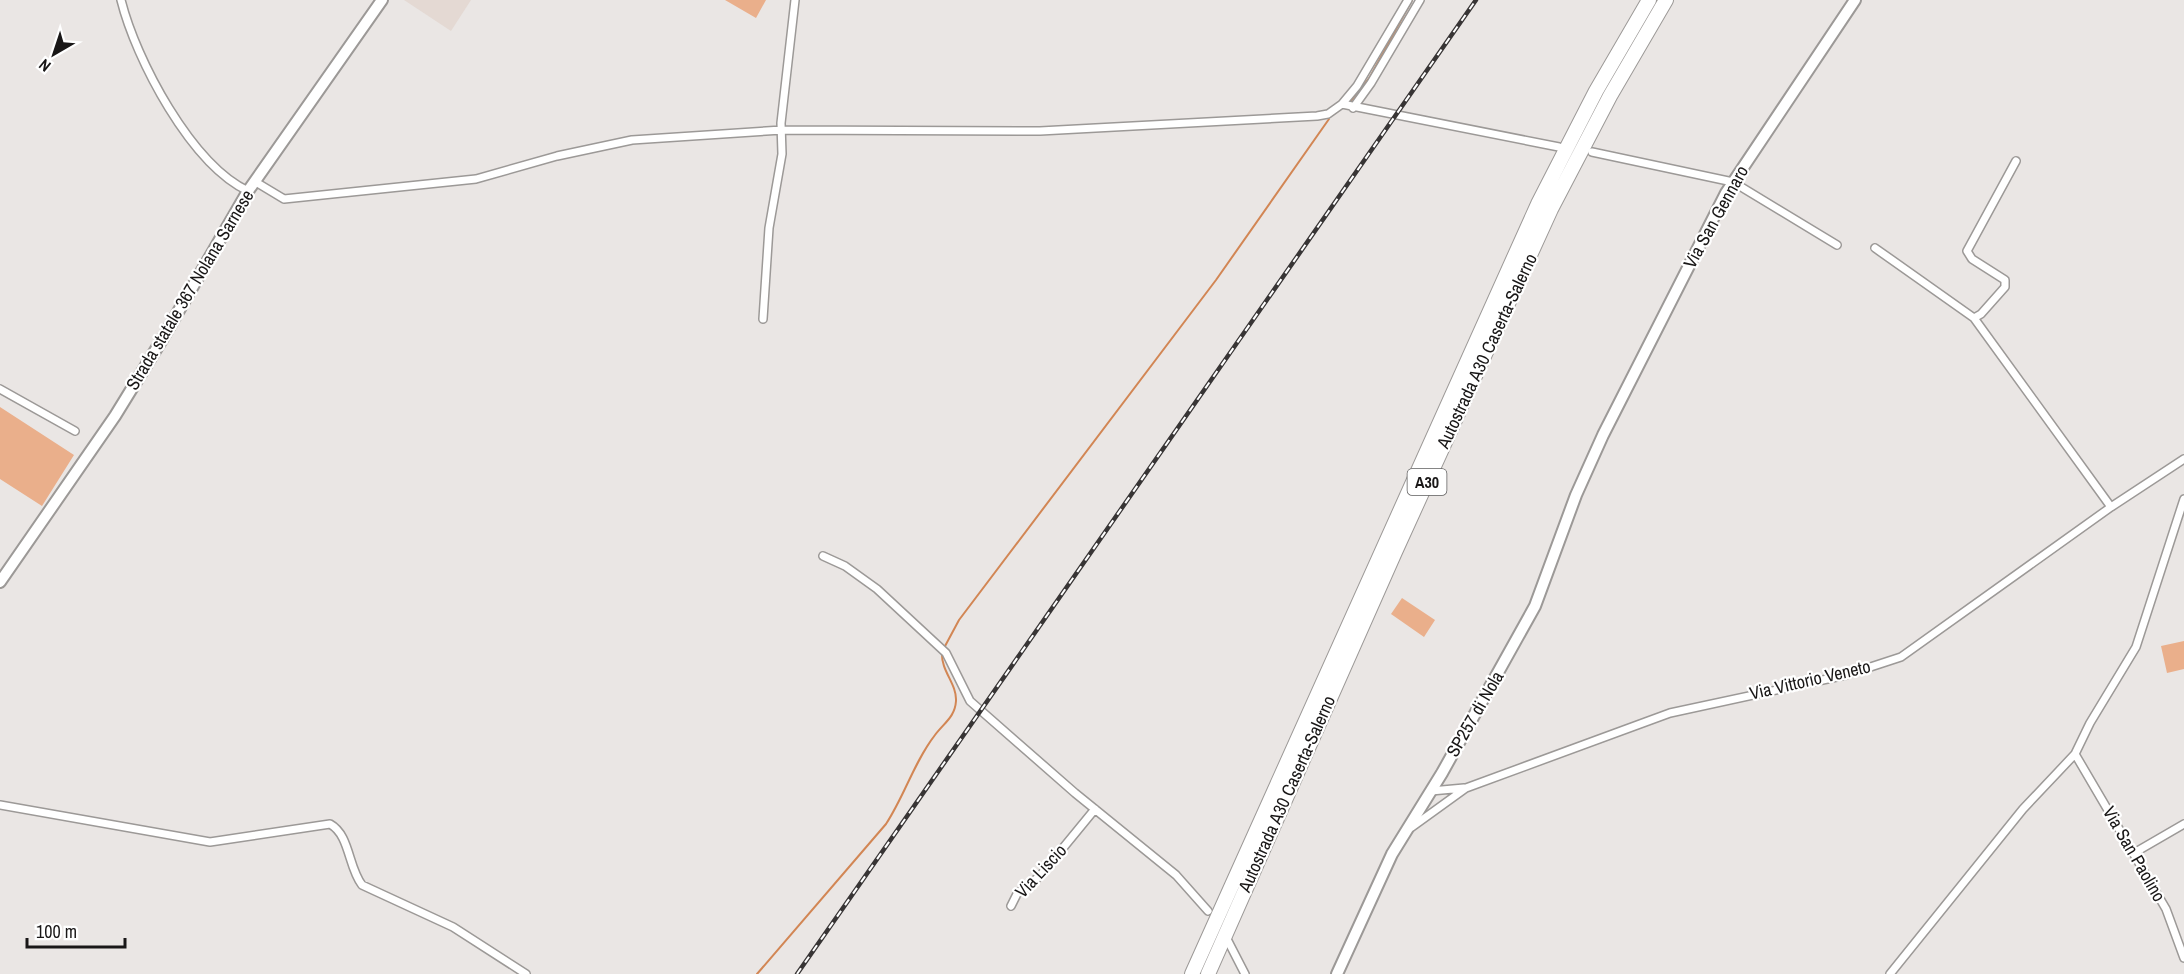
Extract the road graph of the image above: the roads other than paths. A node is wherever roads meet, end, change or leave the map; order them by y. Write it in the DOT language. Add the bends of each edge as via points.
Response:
graph roads {
  1 [pos="121,0"];
  2 [pos="382,0"];
  3 [pos="795,0"];
  4 [pos="1408,0"];
  5 [pos="1420,0"];
  6 [pos="1649,0"];
  7 [pos="1666,0"];
  8 [pos="1855,0"];
  9 [pos="1342,104"];
  10 [pos="1353,108"];
  11 [pos="782,130"];
  12 [pos="1559,147"];
  13 [pos="1592,152"];
  14 [pos="2016,161"];
  15 [pos="1733,182"];
  16 [pos="251,186"];
  17 [pos="1837,245"];
  18 [pos="1875,248"];
  19 [pos="1974,318"];
  20 [pos="763,319"];
  21 [pos="0,389"];
  22 [pos="75,431"];
  23 [pos="1598,446"];
  24 [pos="2184,459"];
  25 [pos="2184,499"];
  26 [pos="2111,507"];
  27 [pos="823,556"];
  28 [pos="0,582"];
  29 [pos="2075,754"];
  30 [pos="1442,772"];
  31 [pos="1466,788"];
  32 [pos="1452,789"];
  33 [pos="1431,791"];
  34 [pos="0,805"];
  35 [pos="1095,809"];
  36 [pos="2184,824"];
  37 [pos="1403,834"];
  38 [pos="2134,853"];
  39 [pos="1011,906"];
  40 [pos="1208,911"];
  41 [pos="1228,941"];
  42 [pos="2184,958"];
  43 [pos="525,974"];
  44 [pos="1192,974"];
  45 [pos="1208,974"];
  46 [pos="1245,974"];
  47 [pos="1337,974"];
  48 [pos="1890,974"];
  1 -- 16 [label="street" via="140,57 165,103 221,176"];
  2 -- 16 [label="street, Strada statale 367 Nolana Sarnese"];
  3 -- 11 [label="street"];
  4 -- 9 [label="street" via="1357,86"];
  5 -- 10 [label="street"];
  6 -- 44 [label="highway, Autostrada A30 Caserta-Salerno / A30" via="1596,91 1538,204"];
  7 -- 45 [label="highway, Autostrada A30 Caserta-Salerno / A30" via="1551,209"];
  8 -- 15 [label="street, Via San Gennaro"];
  9 -- 10 [label="street"];
  9 -- 11 [label="street" via="1317,116 1040,132"];
  10 -- 12 [label="street"];
  11 -- 16 [label="street" via="632,140 476,179 296,198 284,199"];
  11 -- 20 [label="street" via="782,154 769,228"];
  13 -- 15 [label="street"];
  14 -- 19 [label="street" via="1967,251 1972,259 2004,280 2005,287"];
  15 -- 17 [label="street"];
  15 -- 23 [label="street, Via San Gennaro"];
  16 -- 28 [label="street, Strada statale 367 Nolana Sarnese" via="115,416"];
  18 -- 19 [label="street"];
  19 -- 26 [label="street"];
  21 -- 22 [label="street"];
  23 -- 30 [label="street, SP257 di Nola" via="1535,606"];
  24 -- 26 [label="street, Via Vittorio Veneto"];
  25 -- 29 [label="street" via="2136,647"];
  26 -- 31 [label="street, Via Vittorio Veneto" via="1901,657 1846,675 1670,713"];
  27 -- 35 [label="street" via="877,589 946,653 970,701"];
  29 -- 38 [label="street, Via San Paolino"];
  29 -- 48 [label="street" via="2022,809"];
  30 -- 32 [label="street" via="1443,784"];
  30 -- 33 [label="street, SP257 di Nola"];
  31 -- 32 [label="street"];
  31 -- 37 [label="street, Via Vittorio Veneto"];
  32 -- 33 [label="street"];
  33 -- 37 [label="street, SP257 di Nola"];
  34 -- 43 [label="street" via="210,842 330,824 344,841 356,876 369,891 447,924"];
  35 -- 39 [label="street, Via Liscio" via="1040,876 1017,894"];
  35 -- 40 [label="street" via="1176,875"];
  36 -- 38 [label="street"];
  37 -- 47 [label="street, SP257 di Nola"];
  38 -- 42 [label="street, Via San Paolino" via="2166,909"];
  41 -- 46 [label="street"];
}
